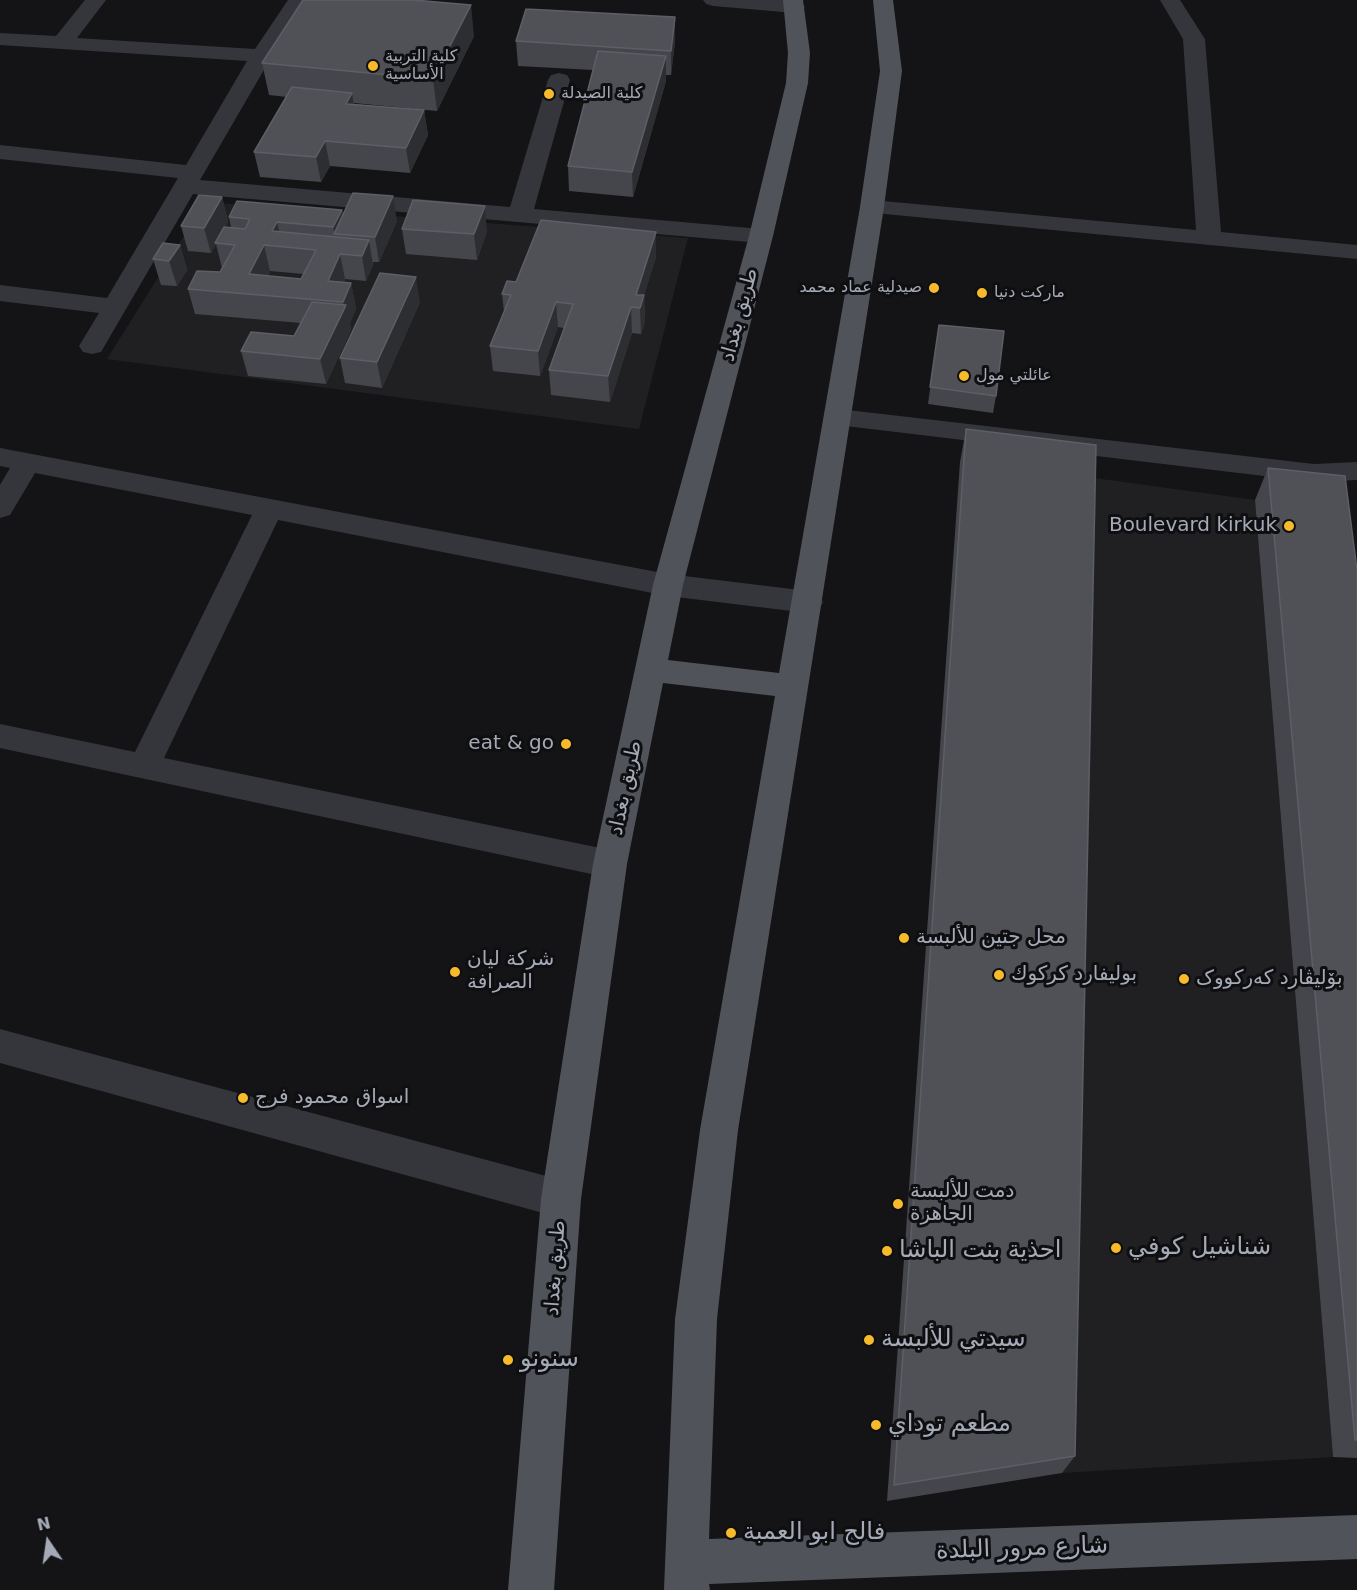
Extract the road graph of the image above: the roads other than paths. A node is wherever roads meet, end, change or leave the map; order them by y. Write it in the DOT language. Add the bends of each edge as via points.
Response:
graph roads {
  1 [pos="96,0"];
  2 [pos="298,0"];
  3 [pos="713,0"];
  4 [pos="883,0"];
  5 [pos="1170,0"];
  6 [pos="794,3"];
  7 [pos="0,39"];
  8 [pos="61,44"];
  9 [pos="261,56"];
  10 [pos="559,80"];
  11 [pos="0,152"];
  12 [pos="190,180"];
  13 [pos="872,207"];
  14 [pos="520,215"];
  15 [pos="761,236"];
  16 [pos="1209,237"];
  17 [pos="1357,252"];
  18 [pos="0,293"];
  19 [pos="115,307"];
  20 [pos="92,346"];
  21 [pos="839,418"];
  22 [pos="0,457"];
  23 [pos="28,462"];
  24 [pos="1357,471"];
  25 [pos="0,508"];
  26 [pos="270,508"];
  27 [pos="668,585"];
  28 [pos="808,602"];
  29 [pos="651,670"];
  30 [pos="794,686"];
  31 [pos="0,736"];
  32 [pos="143,768"];
  33 [pos="610,864"];
  34 [pos="0,1046"];
  35 [pos="561,1199"];
  36 [pos="1357,1537"];
  37 [pos="687,1576"];
  38 [pos="531,1590"];
  1 -- 8 [label="street"];
  2 -- 9 [label="street"];
  3 -- 6 [label="street"];
  4 -- 13 [label="main road" via="891,44 891,71"];
  5 -- 16 [label="street" via="1194,39"];
  6 -- 15 [label="main road, طريق بغداد" via="799,53 797,83"];
  7 -- 8 [label="street"];
  8 -- 9 [label="street"];
  9 -- 12 [label="street"];
  10 -- 14 [label="street"];
  11 -- 12 [label="street"];
  12 -- 14 [label="street"];
  12 -- 19 [label="street"];
  13 -- 16 [label="street"];
  13 -- 21 [label="main road"];
  14 -- 15 [label="street"];
  15 -- 27 [label="main road, طريق بغداد"];
  16 -- 17 [label="street"];
  18 -- 19 [label="street"];
  19 -- 20 [label="street"];
  21 -- 24 [label="street" via="1314,473"];
  21 -- 28 [label="main road"];
  22 -- 23 [label="street"];
  23 -- 25 [label="street"];
  23 -- 26 [label="street"];
  26 -- 27 [label="street"];
  26 -- 32 [label="street"];
  27 -- 28 [label="street"];
  27 -- 29 [label="main road, طريق بغداد"];
  28 -- 30 [label="main road"];
  29 -- 30 [label="main road"];
  29 -- 33 [label="main road, طريق بغداد"];
  30 -- 37 [label="main road" via="719,1130 696,1319"];
  31 -- 32 [label="street"];
  32 -- 33 [label="street"];
  33 -- 35 [label="main road, طريق بغداد"];
  34 -- 35 [label="street"];
  35 -- 38 [label="main road, طريق بغداد"];
  36 -- 37 [label="main road, شارع مرور البلدة"];
}
